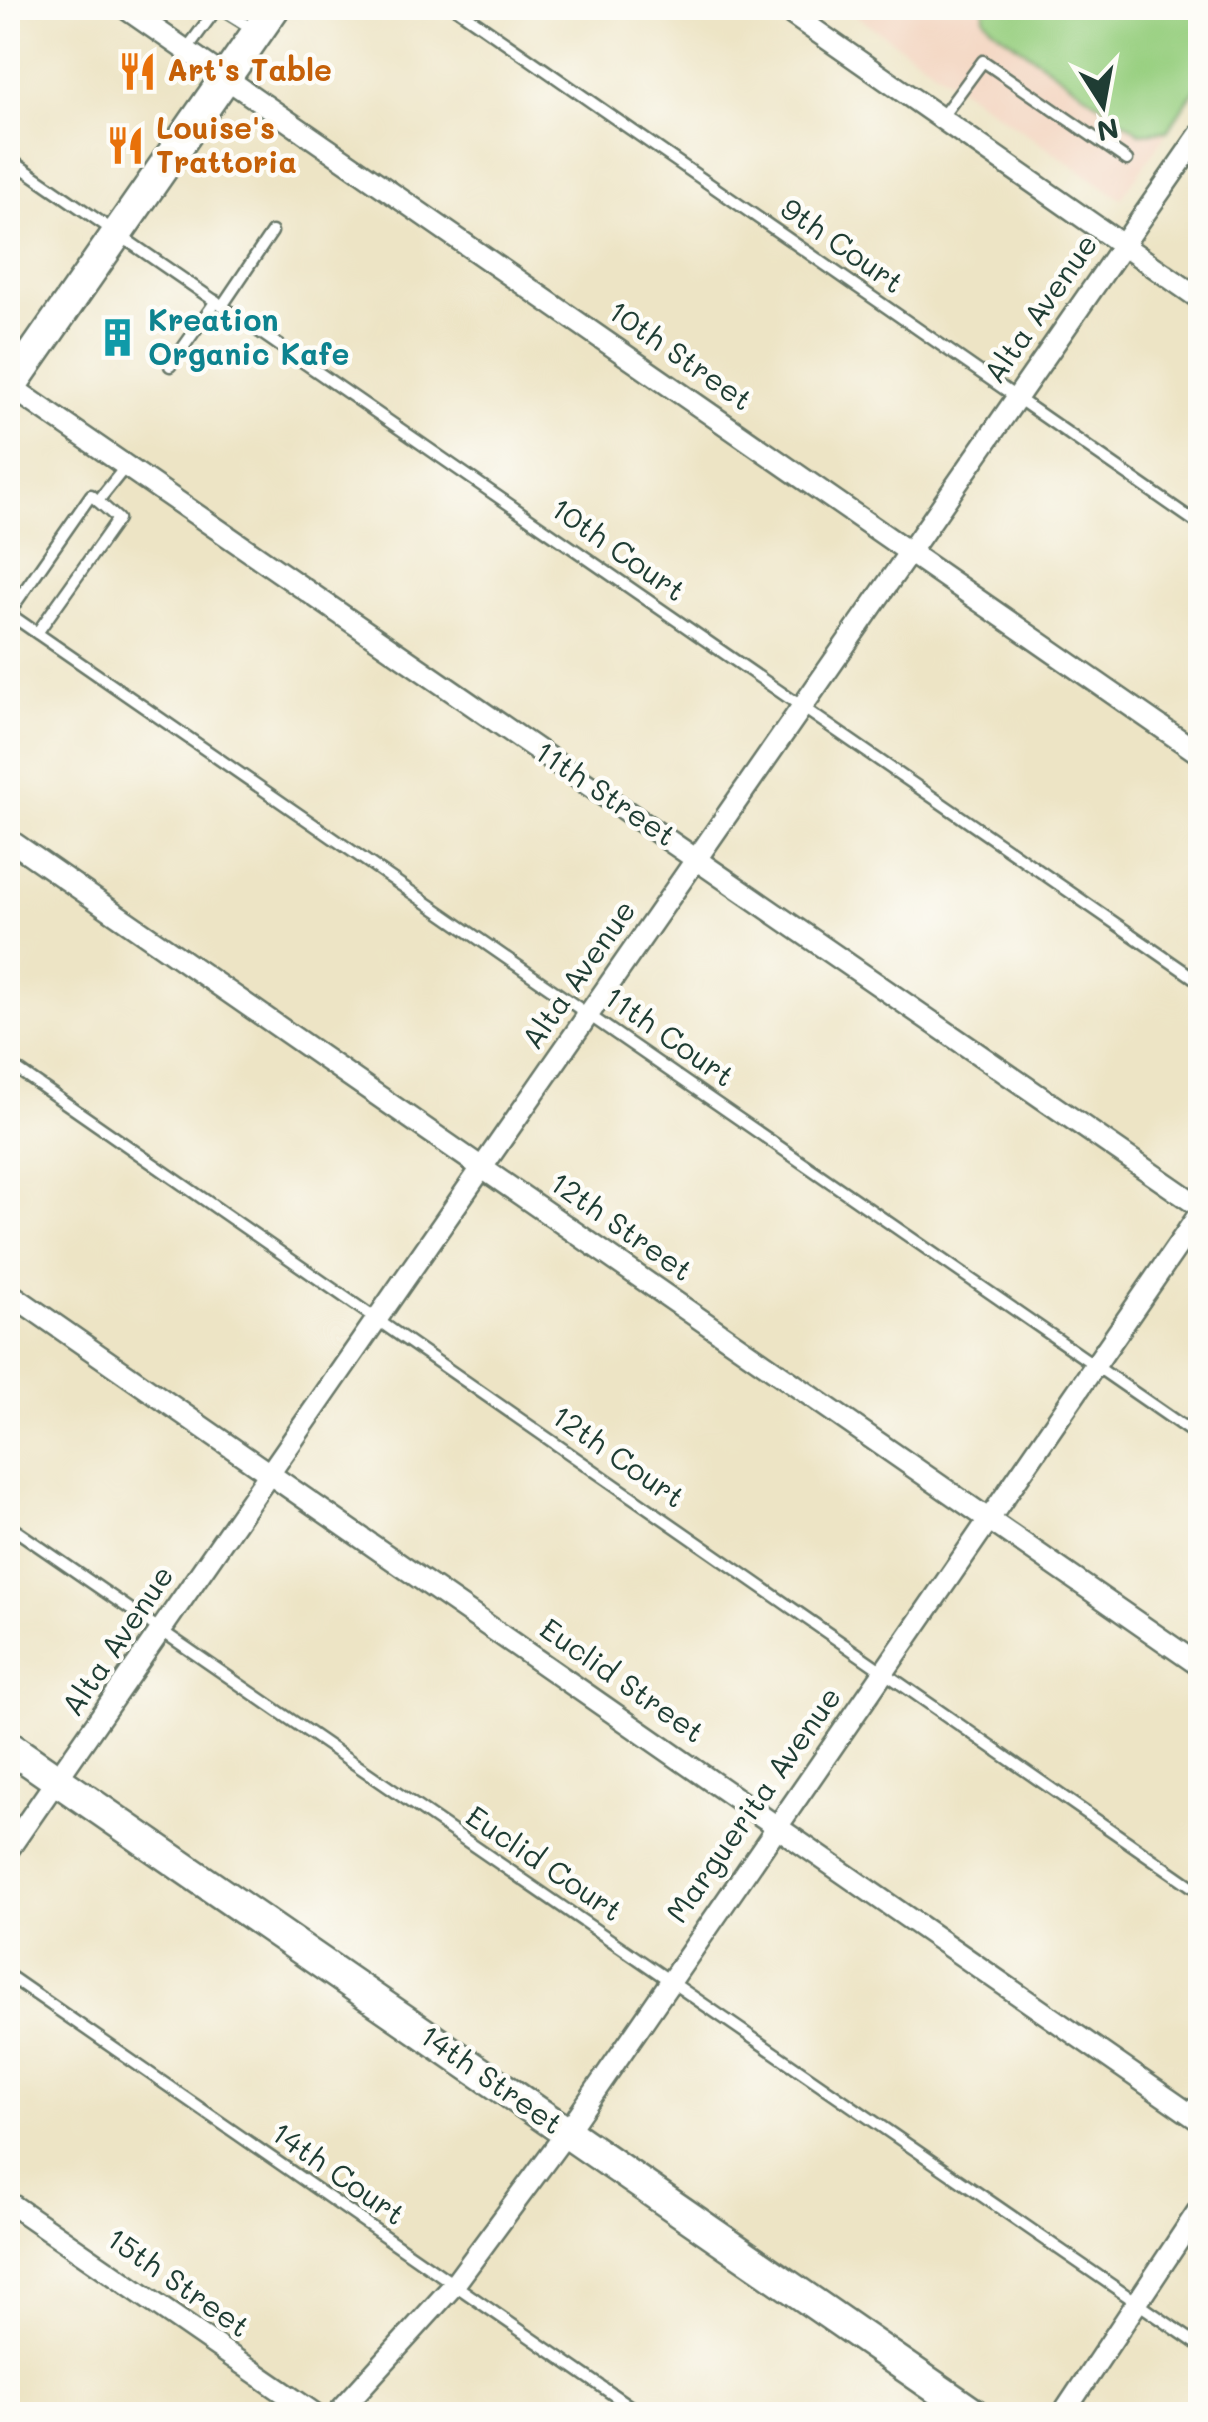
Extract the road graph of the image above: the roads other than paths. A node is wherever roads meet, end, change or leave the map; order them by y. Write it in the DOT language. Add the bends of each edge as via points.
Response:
graph roads {
  1 [pos="125,8"];
  2 [pos="218,8"];
  3 [pos="456,8"];
  4 [pos="783,8"];
  5 [pos="265,20"];
  6 [pos="186,50"];
  7 [pos="226,76"];
  8 [pos="941,118"];
  9 [pos="1200,134"];
  10 [pos="8,158"];
  11 [pos="1127,160"];
  12 [pos="118,231"];
  13 [pos="272,232"];
  14 [pos="1123,245"];
  15 [pos="1200,299"];
  16 [pos="219,303"];
  17 [pos="170,366"];
  18 [pos="8,386"];
  19 [pos="1016,398"];
  20 [pos="126,466"];
  21 [pos="98,501"];
  22 [pos="1200,526"];
  23 [pos="910,552"];
  24 [pos="8,614"];
  25 [pos="37,634"];
  26 [pos="801,707"];
  27 [pos="1200,754"];
  28 [pos="8,839"];
  29 [pos="698,858"];
  30 [pos="1200,982"];
  31 [pos="590,1012"];
  32 [pos="8,1063"];
  33 [pos="483,1168"];
  34 [pos="1200,1210"];
  35 [pos="8,1292"];
  36 [pos="376,1319"];
  37 [pos="1098,1364"];
  38 [pos="1200,1438"];
  39 [pos="270,1473"];
  40 [pos="991,1519"];
  41 [pos="8,1525"];
  42 [pos="160,1631"];
  43 [pos="1200,1666"];
  44 [pos="883,1672"];
  45 [pos="8,1746"];
  46 [pos="58,1782"];
  47 [pos="777,1826"];
  48 [pos="8,1850"];
  49 [pos="1200,1892"];
  50 [pos="8,1975"];
  51 [pos="669,1980"];
  52 [pos="1200,2121"];
  53 [pos="566,2132"];
  54 [pos="8,2202"];
  55 [pos="1200,2208"];
  56 [pos="454,2285"];
  57 [pos="1140,2304"];
  58 [pos="1200,2346"];
  59 [pos="314,2414"];
  60 [pos="336,2414"];
  61 [pos="641,2414"];
  62 [pos="974,2414"];
  63 [pos="1063,2414"];
  1 -- 6 [label="street, 10th Street"];
  2 -- 5 [label="lane"];
  2 -- 6 [label="lane"];
  3 -- 19 [label="lane, 9th Court"];
  4 -- 8 [label="street"];
  5 -- 7 [label="street"];
  6 -- 7 [label="street, 10th Street"];
  7 -- 12 [label="street"];
  7 -- 23 [label="street, 10th Street"];
  8 -- 11 [label="lane" via="982,61"];
  8 -- 14 [label="street"];
  9 -- 14 [label="street, Alta Avenue"];
  10 -- 12 [label="lane, 10th Court"];
  12 -- 16 [label="lane, 10th Court"];
  12 -- 18 [label="street"];
  13 -- 16 [label="lane"];
  14 -- 15 [label="street"];
  14 -- 19 [label="street, Alta Avenue"];
  16 -- 17 [label="lane"];
  16 -- 26 [label="lane, 10th Court"];
  18 -- 20 [label="street, 11th Street"];
  19 -- 22 [label="lane, 9th Court"];
  19 -- 23 [label="street, Alta Avenue"];
  20 -- 21 [label="lane"];
  20 -- 29 [label="street, 11th Street"];
  21 -- 24 [label="lane" via="87,496"];
  21 -- 25 [label="lane" via="118,519"];
  23 -- 26 [label="street, Alta Avenue"];
  23 -- 27 [label="street, 10th Street"];
  24 -- 25 [label="lane, 11th Court"];
  25 -- 31 [label="lane, 11th Court"];
  26 -- 29 [label="street, Alta Avenue"];
  26 -- 30 [label="lane, 10th Court"];
  28 -- 33 [label="street, 12th Street"];
  29 -- 31 [label="street, Alta Avenue"];
  29 -- 34 [label="street, 11th Street"];
  31 -- 33 [label="street, Alta Avenue"];
  31 -- 37 [label="lane, 11th Court"];
  32 -- 36 [label="lane, 12th Court"];
  33 -- 36 [label="street, Alta Avenue"];
  33 -- 40 [label="street, 12th Street"];
  34 -- 37 [label="street, Marguerita Avenue"];
  35 -- 39 [label="street, Euclid Street"];
  36 -- 39 [label="street, Alta Avenue"];
  36 -- 44 [label="lane, 12th Court"];
  37 -- 38 [label="lane, 11th Court"];
  37 -- 40 [label="street, Marguerita Avenue"];
  39 -- 42 [label="street, Alta Avenue"];
  39 -- 47 [label="street, Euclid Street"];
  40 -- 43 [label="street, 12th Street"];
  40 -- 44 [label="street, Marguerita Avenue"];
  41 -- 42 [label="lane, Euclid Court"];
  42 -- 46 [label="street, Alta Avenue"];
  42 -- 51 [label="lane, Euclid Court"];
  44 -- 47 [label="street, Marguerita Avenue"];
  44 -- 49 [label="lane, 12th Court"];
  45 -- 46 [label="street, 14th Street"];
  46 -- 48 [label="street, Alta Avenue"];
  46 -- 53 [label="street, 14th Street"];
  47 -- 51 [label="street, Marguerita Avenue"];
  47 -- 52 [label="street, Euclid Street"];
  50 -- 56 [label="lane, 14th Court"];
  51 -- 53 [label="street, Marguerita Avenue"];
  51 -- 57 [label="lane, Euclid Court"];
  53 -- 56 [label="street, Marguerita Avenue"];
  53 -- 62 [label="street, 14th Street"];
  54 -- 59 [label="street, 15th Street"];
  55 -- 57 [label="street"];
  56 -- 60 [label="street, Marguerita Avenue"];
  56 -- 61 [label="lane, 14th Court"];
  57 -- 58 [label="lane, Euclid Court"];
  57 -- 63 [label="street"];
}
